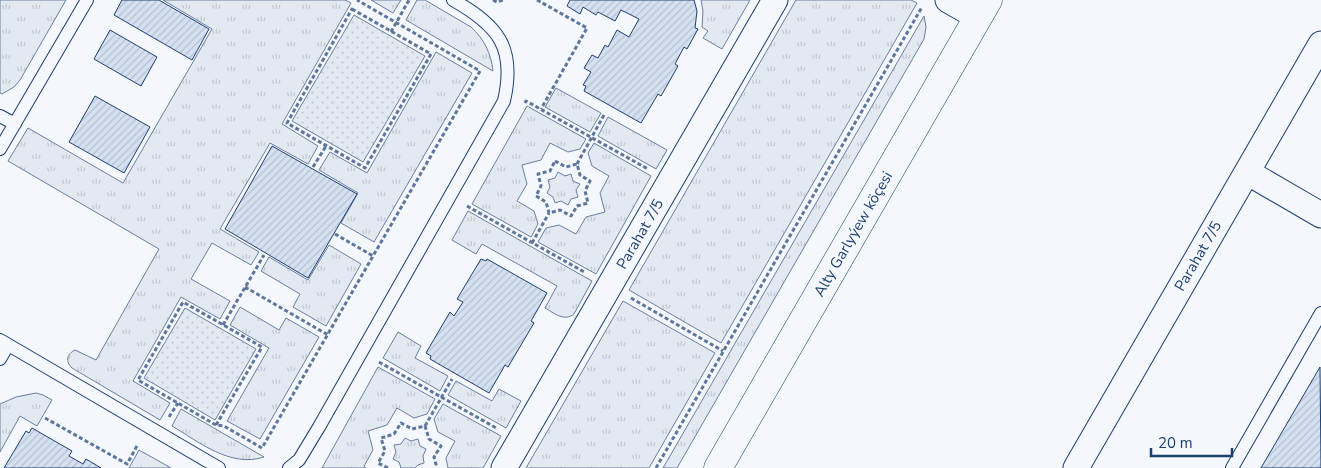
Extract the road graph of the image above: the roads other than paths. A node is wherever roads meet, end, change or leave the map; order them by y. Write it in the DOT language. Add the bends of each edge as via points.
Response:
graph roads {
  1 [pos="87,0"];
  2 [pos="453,0"];
  3 [pos="775,0"];
  4 [pos="948,0"];
  5 [pos="983,9"];
  6 [pos="1321,44"];
  7 [pos="0,116"];
  8 [pos="15,124"];
  9 [pos="0,150"];
  10 [pos="1247,172"];
  11 [pos="1321,215"];
  12 [pos="1321,313"];
  13 [pos="4,342"];
  14 [pos="0,359"];
  15 [pos="219,468"];
  16 [pos="289,468"];
  17 [pos="504,468"];
  18 [pos="718,468"];
  19 [pos="1076,468"];
  20 [pos="1232,468"];
  1 -- 8 [label="lane"];
  2 -- 16 [label="lane" via="482,19 501,40 508,62 509,80 504,101 319,428 299,460"];
  3 -- 17 [label="street, Parahat 7/5"];
  4 -- 5 [label="street"];
  5 -- 18 [label="street, Alty Garlyýew köçesi"];
  6 -- 10 [label="street, Parahat 7/5"];
  7 -- 8 [label="lane"];
  8 -- 9 [label="lane"];
  10 -- 11 [label="street"];
  10 -- 19 [label="street, Parahat 7/5"];
  12 -- 20 [label="lane"];
  13 -- 14 [label="lane"];
  13 -- 15 [label="lane"];
}
